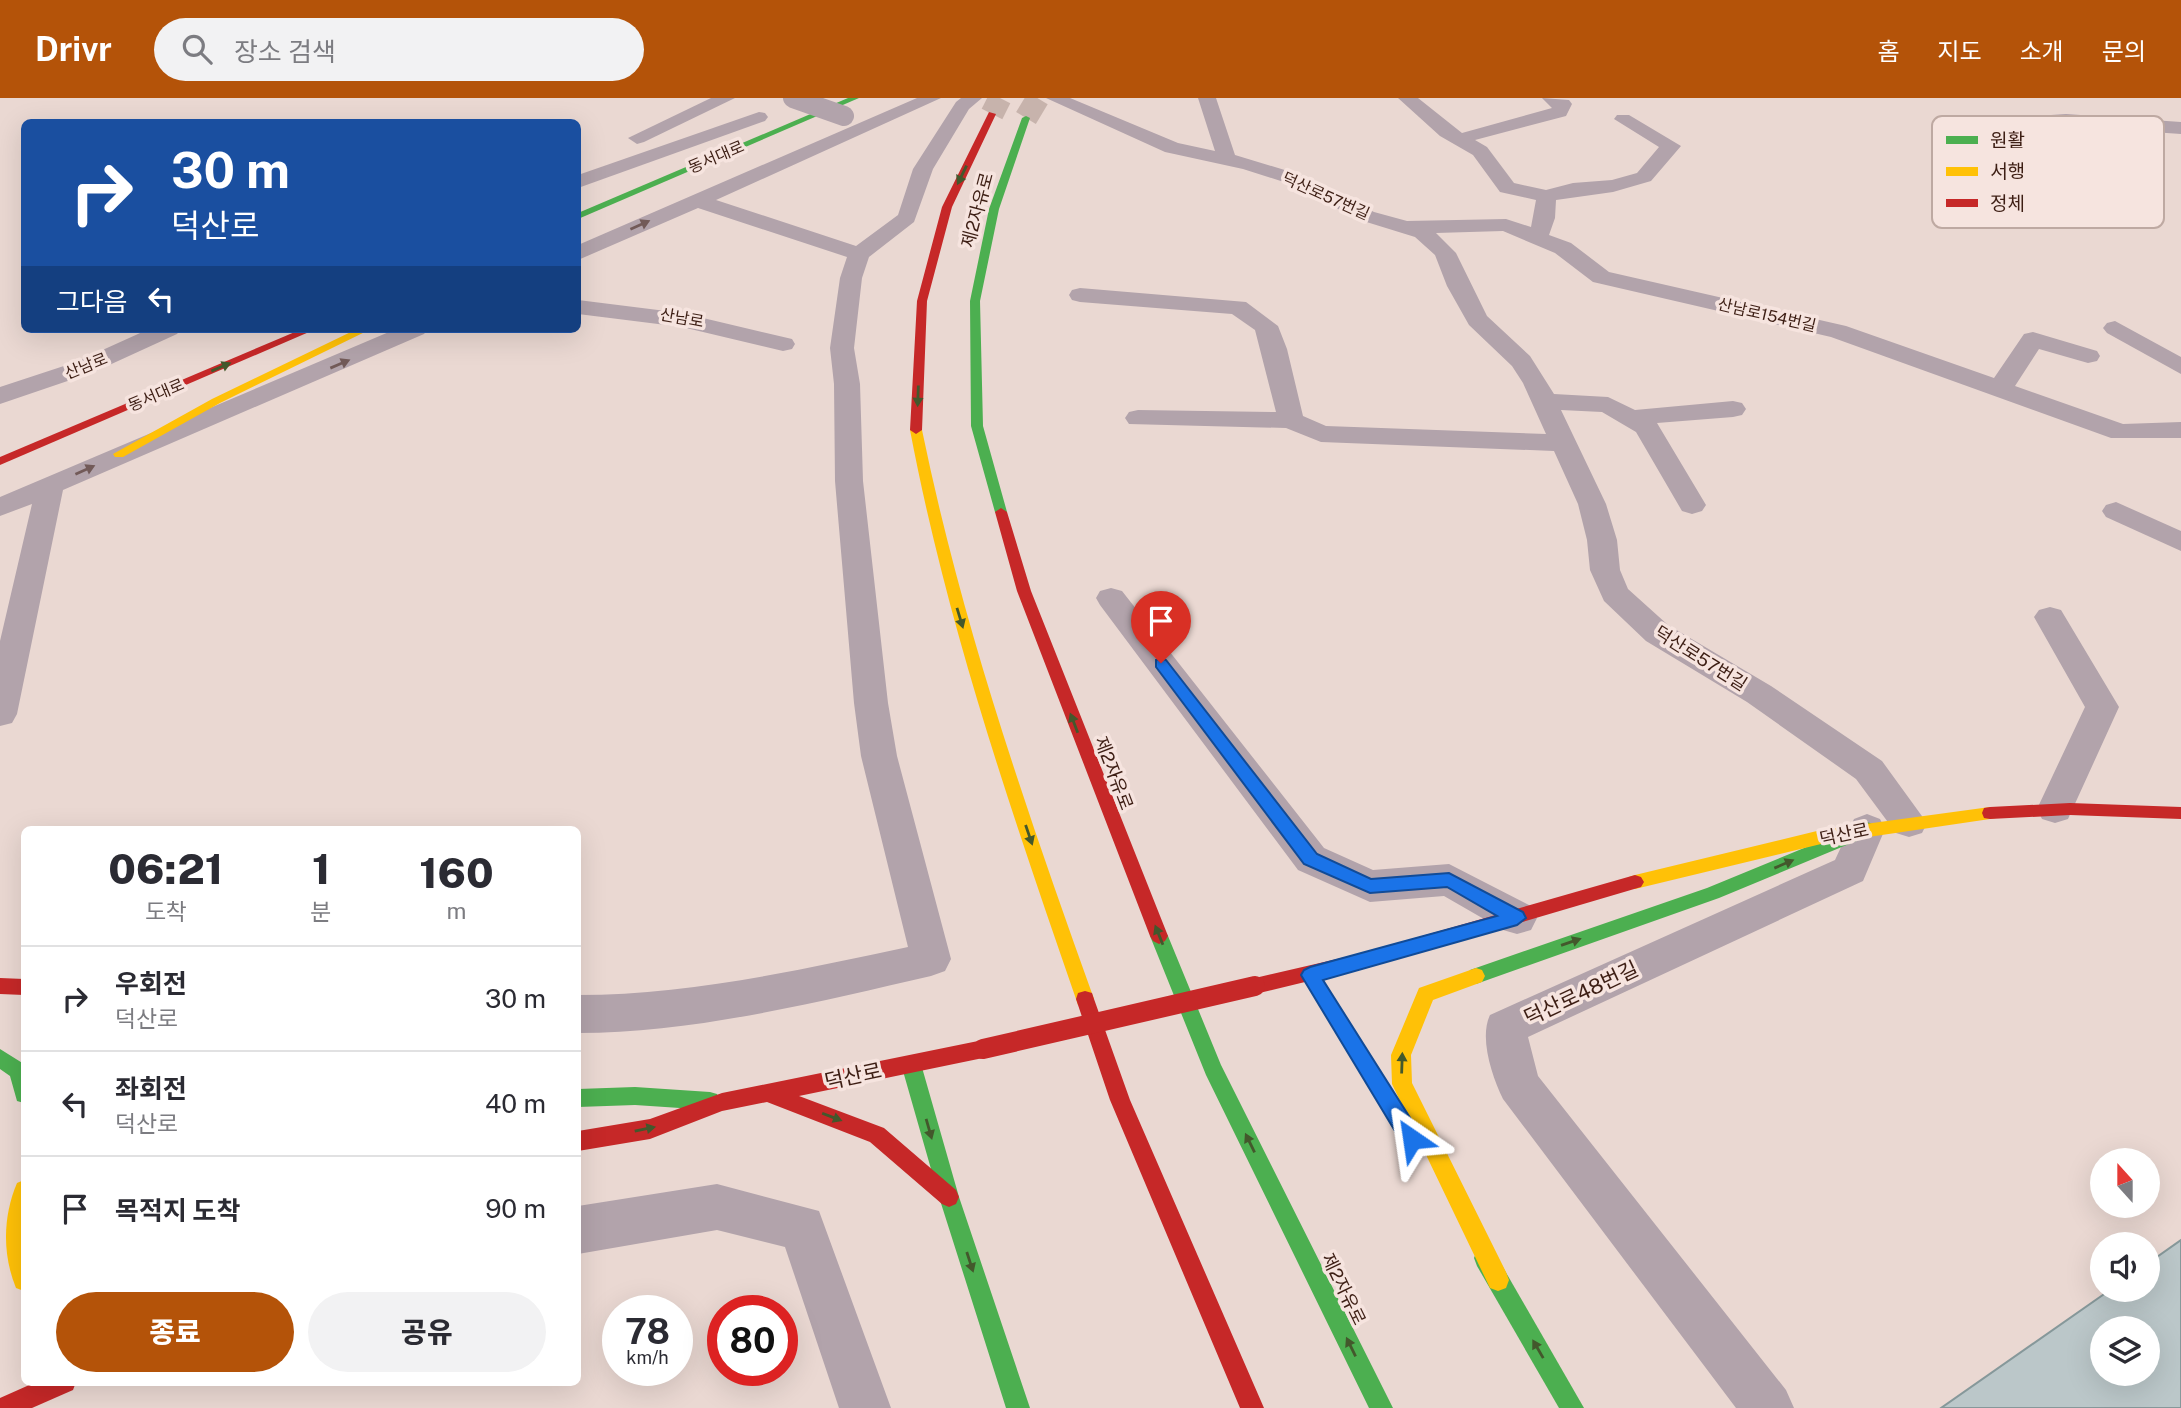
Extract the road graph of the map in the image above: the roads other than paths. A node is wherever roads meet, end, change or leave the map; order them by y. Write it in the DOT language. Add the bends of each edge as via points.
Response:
graph roads {
  1 [pos="726,98"];
  2 [pos="803,98"];
  3 [pos="855,98"];
  4 [pos="932,98"];
  5 [pos="1055,98"];
  6 [pos="1207,98"];
  7 [pos="1407,98"];
  8 [pos="1551,98"];
  9 [pos="983,106"];
  10 [pos="2131,107"];
  11 [pos="776,109"];
  12 [pos="2154,116"];
  13 [pos="1027,118"];
  14 [pos="807,119"];
  15 [pos="1623,119"];
  16 [pos="2164,120"];
  17 [pos="870,127"];
  18 [pos="2181,127"];
  19 [pos="1461,140"];
  20 [pos="623,144"];
  21 [pos="600,154"];
  22 [pos="1227,160"];
  23 [pos="581,163"];
  24 [pos="581,181"];
  25 [pos="581,193"];
  26 [pos="1546,196"];
  27 [pos="695,200"];
  28 [pos="581,215"];
  29 [pos="1408,228"];
  30 [pos="581,229"];
  31 [pos="1538,238"];
  32 [pos="581,252"];
  33 [pos="859,254"];
  34 [pos="1080,295"];
  35 [pos="581,307"];
  36 [pos="2116,328"];
  37 [pos="160,333"];
  38 [pos="174,333"];
  39 [pos="302,333"];
  40 [pos="358,333"];
  41 [pos="406,333"];
  42 [pos="783,344"];
  43 [pos="2088,356"];
  44 [pos="85,367"];
  45 [pos="2181,367"];
  46 [pos="2001,387"];
  47 [pos="0,396"];
  48 [pos="1544,401"];
  49 [pos="1733,409"];
  50 [pos="1138,418"];
  51 [pos="1629,418"];
  52 [pos="1291,420"];
  53 [pos="2181,430"];
  54 [pos="1563,443"];
  55 [pos="119,454"];
  56 [pos="0,461"];
  57 [pos="50,486"];
  58 [pos="1692,505"];
  59 [pos="0,508"];
  60 [pos="2116,511"];
  61 [pos="2181,542"];
  62 [pos="1111,598"];
  63 [pos="2050,617"];
  64 [pos="0,714"];
  65 [pos="2056,809"];
  66 [pos="2181,813"];
  67 [pos="1909,822"];
  68 [pos="1867,829"];
  69 [pos="1517,918"];
  70 [pos="1310,975"];
  71 [pos="0,986"];
  72 [pos="21,987"];
  73 [pos="581,1014"];
  74 [pos="0,1058"];
  75 [pos="911,1064"];
  76 [pos="21,1080"];
  77 [pos="768,1093"];
  78 [pos="581,1098"];
  79 [pos="722,1102"];
  80 [pos="581,1140"];
  81 [pos="949,1197"];
  82 [pos="21,1198"];
  83 [pos="21,1206"];
  84 [pos="0,1224"];
  85 [pos="581,1230"];
  86 [pos="21,1272"];
  87 [pos="1498,1280"];
  88 [pos="56,1386"];
  89 [pos="4,1408"];
  90 [pos="865,1408"];
  91 [pos="1018,1408"];
  92 [pos="1252,1408"];
  93 [pos="1381,1408"];
  94 [pos="1572,1408"];
  95 [pos="1768,1408"];
  1 -- 20 [label="street"];
  2 -- 11 [label="main road, 동서대로"];
  3 -- 14 [label="main road, 동서대로"];
  4 -- 17 [label="street"];
  5 -- 22 [label="street, 덕산로57번길" via="1172,148"];
  6 -- 22 [label="street"];
  7 -- 19 [label="street"];
  8 -- 19 [label="street" via="1563,104 1560,112"];
  9 -- 33 [label="street" via="962,106 923,169 907,218"];
  9 -- 92 [label="main road, 제2자유로, one-way" via="947,207 922,301 916,431 955,602 1015,797 1120,1100"];
  10 -- 12 [label="street"];
  11 -- 17 [label="street, bridge" via="844,116"];
  11 -- 24 [label="street"];
  11 -- 25 [label="main road, 동서대로"];
  93 -- 13 [label="main road, 제2자유로, one-way" via="1213,1069 1024,591 977,426 975,301 994,209"];
  14 -- 28 [label="main road, 동서대로"];
  14 -- 30 [label="main road" via="756,149"];
  15 -- 26 [label="street" via="1671,146 1644,177 1613,187"];
  16 -- 18 [label="street"];
  17 -- 27 [label="street"];
  19 -- 26 [label="street" via="1480,152 1507,188"];
  21 -- 23 [label="street"];
  22 -- 29 [label="street, 덕산로57번길" via="1294,180 1367,216"];
  26 -- 31 [label="street"];
  32 -- 27 [label="street, one-way"];
  27 -- 33 [label="street"];
  29 -- 31 [label="street, 산남로154번길" via="1506,225"];
  29 -- 48 [label="street, 덕산로57번길" via="1423,232 1445,253 1477,320 1521,361"];
  31 -- 46 [label="street, 산남로154번길" via="1563,248 1601,277 1838,331"];
  33 -- 73 [label="street" via="842,348 849,481 871,704 879,756 931,959 797,989 673,1008"];
  34 -- 52 [label="street" via="1238,307 1266,326"];
  35 -- 42 [label="street, 산남로" via="654,313 724,326"];
  36 -- 45 [label="street"];
  37 -- 44 [label="street, 산남로"];
  38 -- 44 [label="street"];
  56 -- 39 [label="main road, 동서대로, one-way"];
  40 -- 55 [label="main road"];
  55 -- 41 [label="street, one-way"];
  43 -- 46 [label="street" via="2033,339"];
  44 -- 47 [label="street, 산남로"];
  46 -- 53 [label="street, 산남로154번길" via="2120,432"];
  48 -- 51 [label="street" via="1608,405"];
  48 -- 54 [label="street, 덕산로57번길"];
  49 -- 51 [label="street"];
  50 -- 52 [label="street"];
  51 -- 58 [label="street" via="1646,427"];
  52 -- 54 [label="street" via="1321,435"];
  54 -- 67 [label="street, 덕산로57번길" via="1592,505 1605,570 1615,594 1657,633 1759,694 1870,770"];
  57 -- 55 [label="street, one-way"];
  57 -- 59 [label="street"];
  57 -- 64 [label="street"];
  60 -- 61 [label="street"];
  62 -- 69 [label="street" via="1311,859 1370,886 1449,880"];
  63 -- 65 [label="street" via="2102,708"];
  65 -- 66 [label="main road, 덕산로"];
  65 -- 67 [label="main road, 덕산로"];
  67 -- 68 [label="main road, 덕산로"];
  68 -- 69 [label="main road, 덕산로" via="1685,868"];
  87 -- 68 [label="main road, one-way" via="1402,1084 1401,1055 1426,994 1713,894"];
  68 -- 95 [label="street, 덕산로48번길" via="1850,870 1505,1028 1518,1084"];
  69 -- 70 [label="main road, 덕산로"];
  70 -- 75 [label="main road, 덕산로, bridge"];
  70 -- 87 [label="main road"];
  71 -- 72 [label="main road"];
  74 -- 76 [label="main road" via="19,1071"];
  75 -- 77 [label="main road, 덕산로"];
  75 -- 81 [label="main road, one-way"];
  77 -- 79 [label="main road, 덕산로"];
  77 -- 81 [label="main road, one-way" via="877,1135"];
  78 -- 79 [label="main road"];
  80 -- 79 [label="main road, one-way" via="650,1129"];
  81 -- 91 [label="main road, one-way"];
  82 -- 84 [label="main road"];
  83 -- 86 [label="main road" via="15,1238"];
  85 -- 90 [label="street" via="717,1207 802,1228"];
  94 -- 87 [label="main road, one-way"];
  88 -- 89 [label="main road"];
}
